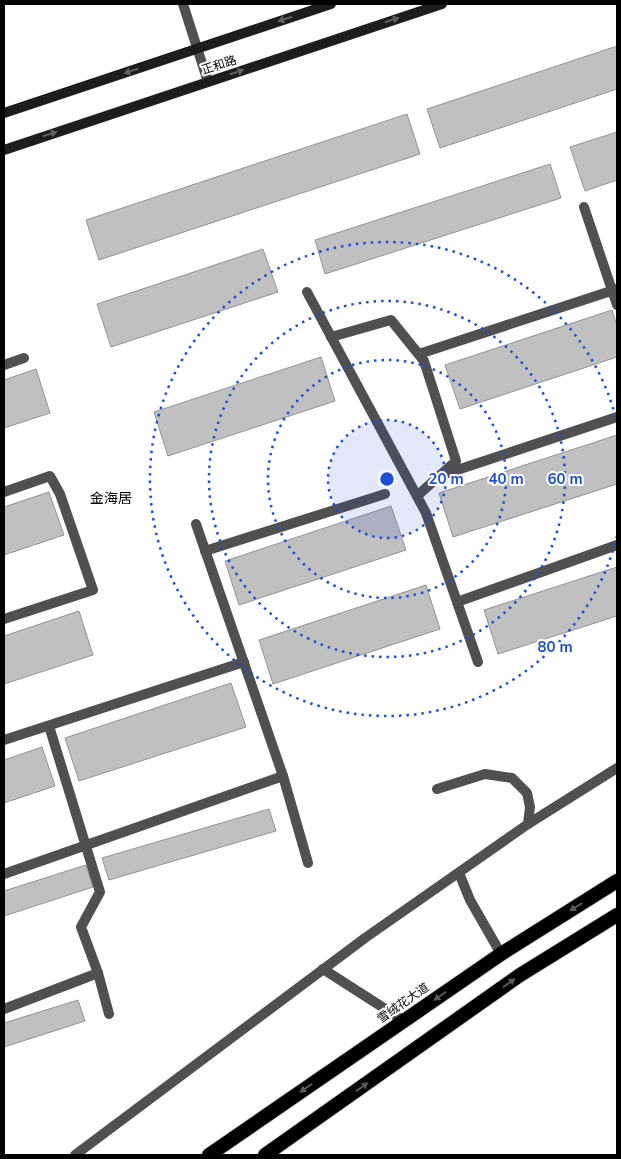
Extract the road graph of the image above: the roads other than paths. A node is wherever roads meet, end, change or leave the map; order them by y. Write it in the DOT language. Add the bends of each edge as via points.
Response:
graph roads {
  1 [pos="183,4"];
  2 [pos="331,4"];
  3 [pos="442,4"];
  4 [pos="197,48"];
  5 [pos="208,82"];
  6 [pos="4,113"];
  7 [pos="4,150"];
  8 [pos="584,207"];
  9 [pos="615,290"];
  10 [pos="307,292"];
  11 [pos="617,306"];
  12 [pos="331,337"];
  13 [pos="419,354"];
  14 [pos="24,358"];
  15 [pos="4,365"];
  16 [pos="617,417"];
  17 [pos="440,476"];
  18 [pos="4,492"];
  19 [pos="385,494"];
  20 [pos="417,496"];
  21 [pos="196,524"];
  22 [pos="617,544"];
  23 [pos="205,551"];
  24 [pos="457,602"];
  25 [pos="4,619"];
  26 [pos="244,662"];
  27 [pos="478,662"];
  28 [pos="49,726"];
  29 [pos="4,740"];
  30 [pos="617,768"];
  31 [pos="283,776"];
  32 [pos="437,789"];
  33 [pos="528,824"];
  34 [pos="85,846"];
  35 [pos="308,863"];
  36 [pos="459,872"];
  37 [pos="4,874"];
  38 [pos="617,881"];
  39 [pos="617,915"];
  40 [pos="501,954"];
  41 [pos="324,969"];
  42 [pos="98,973"];
  43 [pos="4,1009"];
  44 [pos="108,1014"];
  45 [pos="404,1021"];
  46 [pos="75,1155"];
  47 [pos="209,1155"];
  48 [pos="266,1155"];
  1 -- 4 [label="street"];
  2 -- 4 [label="main road, 正和路, one-way"];
  5 -- 3 [label="main road, 正和路, one-way"];
  4 -- 5 [label="street"];
  4 -- 6 [label="main road, 正和路, one-way"];
  7 -- 5 [label="main road, 正和路, one-way"];
  8 -- 9 [label="street"];
  9 -- 11 [label="street"];
  9 -- 13 [label="street"];
  10 -- 12 [label="street"];
  12 -- 13 [label="street" via="391,320"];
  12 -- 20 [label="street"];
  13 -- 17 [label="street" via="456,461"];
  14 -- 15 [label="street"];
  16 -- 17 [label="street"];
  17 -- 20 [label="street"];
  18 -- 25 [label="street" via="50,476 60,494 93,590"];
  19 -- 23 [label="street"];
  20 -- 24 [label="street" via="426,512"];
  21 -- 23 [label="street"];
  22 -- 24 [label="street"];
  23 -- 26 [label="street"];
  24 -- 27 [label="street"];
  26 -- 28 [label="street"];
  26 -- 31 [label="street"];
  28 -- 29 [label="street"];
  28 -- 34 [label="street"];
  30 -- 33 [label="street"];
  31 -- 34 [label="street"];
  31 -- 35 [label="street"];
  32 -- 33 [label="street" via="485,774 512,778 527,793 530,807"];
  33 -- 36 [label="street"];
  34 -- 37 [label="street"];
  34 -- 42 [label="street" via="100,892 81,926"];
  36 -- 40 [label="street" via="470,900"];
  36 -- 41 [label="street"];
  38 -- 40 [label="highway, 雪绒花大道, one-way"];
  48 -- 39 [label="highway, one-way" via="520,975"];
  40 -- 45 [label="highway, 雪绒花大道, one-way"];
  41 -- 45 [label="street"];
  41 -- 46 [label="street"];
  42 -- 43 [label="street"];
  42 -- 44 [label="street"];
  45 -- 47 [label="highway, 雪绒花大道, one-way"];
}
